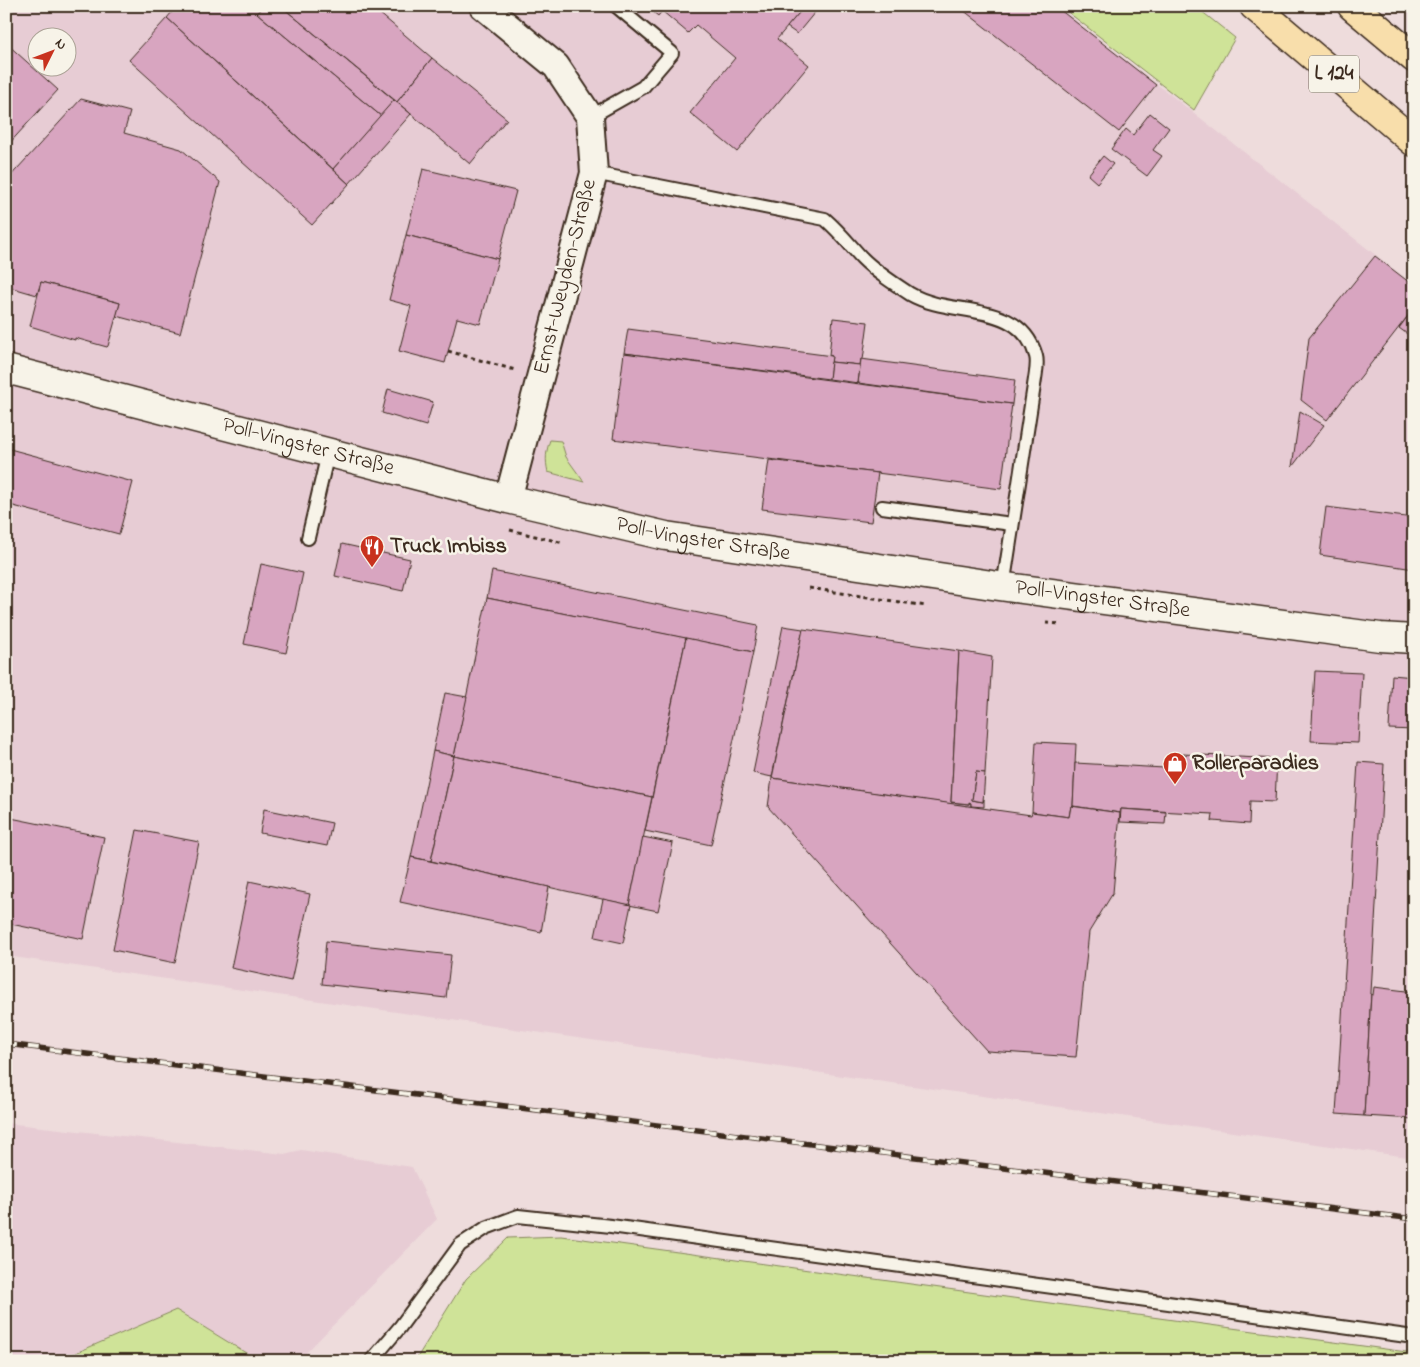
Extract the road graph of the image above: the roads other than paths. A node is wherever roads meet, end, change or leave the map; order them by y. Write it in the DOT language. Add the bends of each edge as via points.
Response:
graph roads {
  1 [pos="482,6"];
  2 [pos="616,6"];
  3 [pos="1254,6"];
  4 [pos="1352,6"];
  5 [pos="1414,58"];
  6 [pos="590,117"];
  7 [pos="1414,142"];
  8 [pos="594,173"];
  9 [pos="6,369"];
  10 [pos="328,453"];
  11 [pos="508,499"];
  12 [pos="882,507"];
  13 [pos="1012,524"];
  14 [pos="308,538"];
  15 [pos="1003,587"];
  16 [pos="1414,639"];
  17 [pos="1414,1337"];
  18 [pos="371,1361"];
  1 -- 6 [label="street, Ernst-Weyden-Straße" via="556,66"];
  2 -- 6 [label="lane" via="672,53 643,87"];
  3 -- 7 [label="highway, L 124"];
  4 -- 5 [label="highway, L 124"];
  6 -- 8 [label="street, Ernst-Weyden-Straße"];
  8 -- 11 [label="street, Ernst-Weyden-Straße"];
  8 -- 13 [label="lane" via="825,219 862,258 889,281 917,298 984,312 1009,321 1027,337 1036,358"];
  9 -- 10 [label="street, Poll-Vingster Straße"];
  10 -- 11 [label="street, Poll-Vingster Straße"];
  10 -- 14 [label="lane"];
  11 -- 15 [label="street, Poll-Vingster Straße" via="666,536"];
  12 -- 13 [label="lane"];
  13 -- 15 [label="lane"];
  15 -- 16 [label="street, Poll-Vingster Straße"];
  17 -- 18 [label="lane" via="611,1226 518,1216 486,1228 460,1245"];
}
